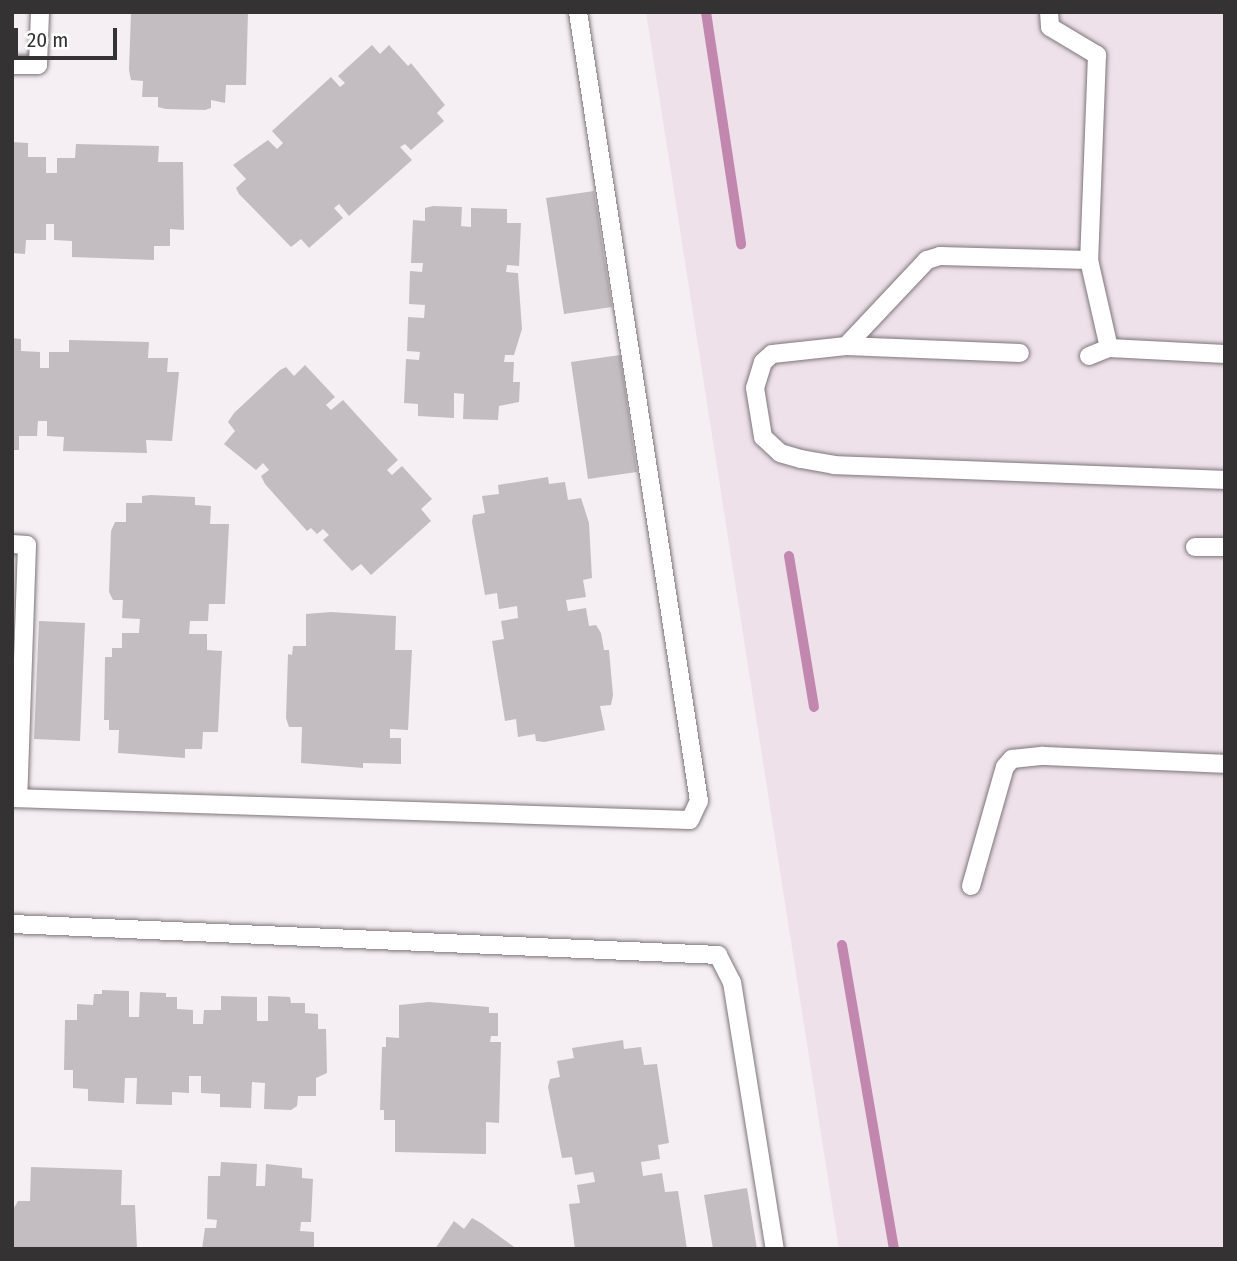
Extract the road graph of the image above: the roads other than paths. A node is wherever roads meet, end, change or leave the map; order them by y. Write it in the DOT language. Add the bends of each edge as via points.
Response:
graph roads {
  1 [pos="40,12"];
  2 [pos="578,12"];
  3 [pos="1049,12"];
  4 [pos="12,65"];
  5 [pos="1089,260"];
  6 [pos="846,346"];
  7 [pos="1108,348"];
  8 [pos="1020,353"];
  9 [pos="1225,355"];
  10 [pos="1089,356"];
  11 [pos="1225,480"];
  12 [pos="12,544"];
  13 [pos="1195,547"];
  14 [pos="1225,547"];
  15 [pos="1225,764"];
  16 [pos="15,798"];
  17 [pos="971,886"];
  18 [pos="12,924"];
  19 [pos="775,1249"];
  1 -- 4 [label="lane" via="38,65"];
  2 -- 16 [label="lane" via="699,801 690,820"];
  3 -- 5 [label="lane" via="1050,27 1097,55"];
  5 -- 6 [label="lane" via="940,256 927,260"];
  5 -- 7 [label="lane" via="1105,316"];
  6 -- 8 [label="lane"];
  6 -- 11 [label="lane" via="772,354 763,362 755,388 758,420 763,437 780,453 834,465"];
  7 -- 9 [label="lane"];
  7 -- 10 [label="lane"];
  12 -- 16 [label="lane" via="27,545"];
  13 -- 14 [label="lane"];
  15 -- 17 [label="lane" via="1042,756 1012,759 1005,767"];
  18 -- 19 [label="lane" via="718,955 732,982"];
}
